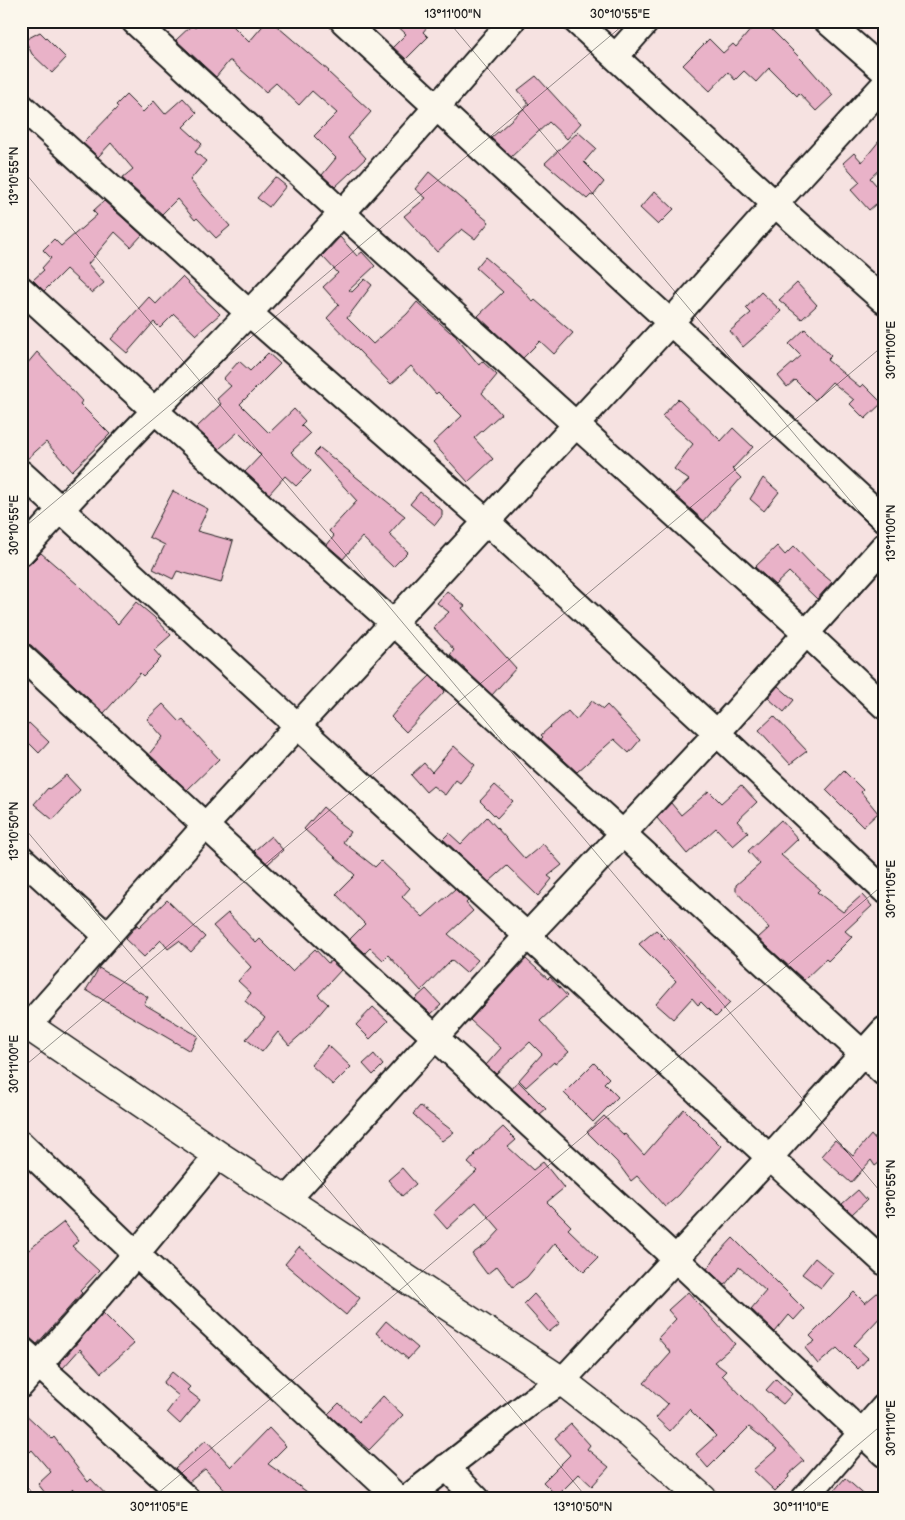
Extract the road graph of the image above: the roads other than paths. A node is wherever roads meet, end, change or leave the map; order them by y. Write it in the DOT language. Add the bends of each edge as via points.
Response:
graph roads {
  1 [pos="134,21"];
  2 [pos="343,21"];
  3 [pos="512,21"];
  4 [pos="576,21"];
  5 [pos="647,21"];
  6 [pos="827,21"];
  7 [pos="616,56"];
  8 [pos="884,72"];
  9 [pos="884,85"];
  10 [pos="21,106"];
  11 [pos="437,108"];
  12 [pos="775,204"];
  13 [pos="342,213"];
  14 [pos="21,289"];
  15 [pos="884,301"];
  16 [pos="249,313"];
  17 [pos="670,322"];
  18 [pos="154,410"];
  19 [pos="575,423"];
  20 [pos="21,473"];
  21 [pos="60,510"];
  22 [pos="884,519"];
  23 [pos="486,521"];
  24 [pos="884,546"];
  25 [pos="21,553"];
  26 [pos="393,623"];
  27 [pos="805,632"];
  28 [pos="21,656"];
  29 [pos="884,706"];
  30 [pos="297,726"];
  31 [pos="717,733"];
  32 [pos="204,826"];
  33 [pos="624,834"];
  34 [pos="21,858"];
  35 [pos="884,890"];
  36 [pos="108,936"];
  37 [pos="527,936"];
  38 [pos="25,1023"];
  39 [pos="884,1030"];
  40 [pos="435,1036"];
  41 [pos="862,1053"];
  42 [pos="884,1073"];
  43 [pos="21,1144"];
  44 [pos="218,1155"];
  45 [pos="770,1157"];
  46 [pos="287,1200"];
  47 [pos="136,1254"];
  48 [pos="676,1259"];
  49 [pos="884,1262"];
  50 [pos="30,1357"];
  51 [pos="562,1381"];
  52 [pos="21,1385"];
  53 [pos="884,1407"];
  54 [pos="860,1433"];
  55 [pos="884,1454"];
  56 [pos="446,1467"];
  57 [pos="187,1499"];
  58 [pos="399,1499"];
  59 [pos="406,1499"];
  60 [pos="477,1499"];
  61 [pos="703,1499"];
  62 [pos="804,1499"];
  1 -- 13 [label="street"];
  2 -- 11 [label="street"];
  3 -- 11 [label="street"];
  4 -- 7 [label="street"];
  5 -- 7 [label="street"];
  6 -- 8 [label="street"];
  7 -- 12 [label="street"];
  9 -- 12 [label="street"];
  10 -- 16 [label="street"];
  11 -- 13 [label="street"];
  11 -- 17 [label="street"];
  12 -- 15 [label="street"];
  12 -- 17 [label="street"];
  13 -- 16 [label="street"];
  13 -- 19 [label="street"];
  14 -- 18 [label="street"];
  16 -- 18 [label="street"];
  16 -- 23 [label="street"];
  17 -- 19 [label="street"];
  17 -- 22 [label="street"];
  18 -- 21 [label="street"];
  18 -- 26 [label="street"];
  19 -- 23 [label="street"];
  19 -- 27 [label="street"];
  20 -- 21 [label="street"];
  21 -- 25 [label="street"];
  21 -- 30 [label="street"];
  23 -- 26 [label="street"];
  23 -- 31 [label="street"];
  24 -- 27 [label="street"];
  26 -- 30 [label="street"];
  26 -- 33 [label="street"];
  27 -- 29 [label="street"];
  27 -- 31 [label="street"];
  28 -- 32 [label="street"];
  30 -- 32 [label="street"];
  30 -- 37 [label="street"];
  31 -- 33 [label="street"];
  31 -- 35 [label="street"];
  32 -- 36 [label="street"];
  32 -- 40 [label="street"];
  33 -- 37 [label="street"];
  33 -- 41 [label="street"];
  34 -- 36 [label="street"];
  36 -- 38 [label="street"];
  37 -- 40 [label="street"];
  37 -- 45 [label="street"];
  38 -- 44 [label="main road"];
  39 -- 41 [label="street"];
  40 -- 46 [label="street"];
  40 -- 48 [label="street"];
  41 -- 42 [label="street"];
  41 -- 45 [label="street"];
  43 -- 47 [label="street"];
  44 -- 46 [label="main road"];
  44 -- 47 [label="street"];
  45 -- 48 [label="street"];
  45 -- 49 [label="street"];
  46 -- 51 [label="main road"];
  47 -- 50 [label="street"];
  47 -- 58 [label="street"];
  48 -- 51 [label="street"];
  48 -- 54 [label="street"];
  50 -- 52 [label="street"];
  50 -- 57 [label="street"];
  51 -- 56 [label="street"];
  51 -- 61 [label="main road" via="630,1434"];
  53 -- 54 [label="street"];
  54 -- 55 [label="street"];
  54 -- 62 [label="street"];
  56 -- 59 [label="street"];
  56 -- 60 [label="street"];
}
